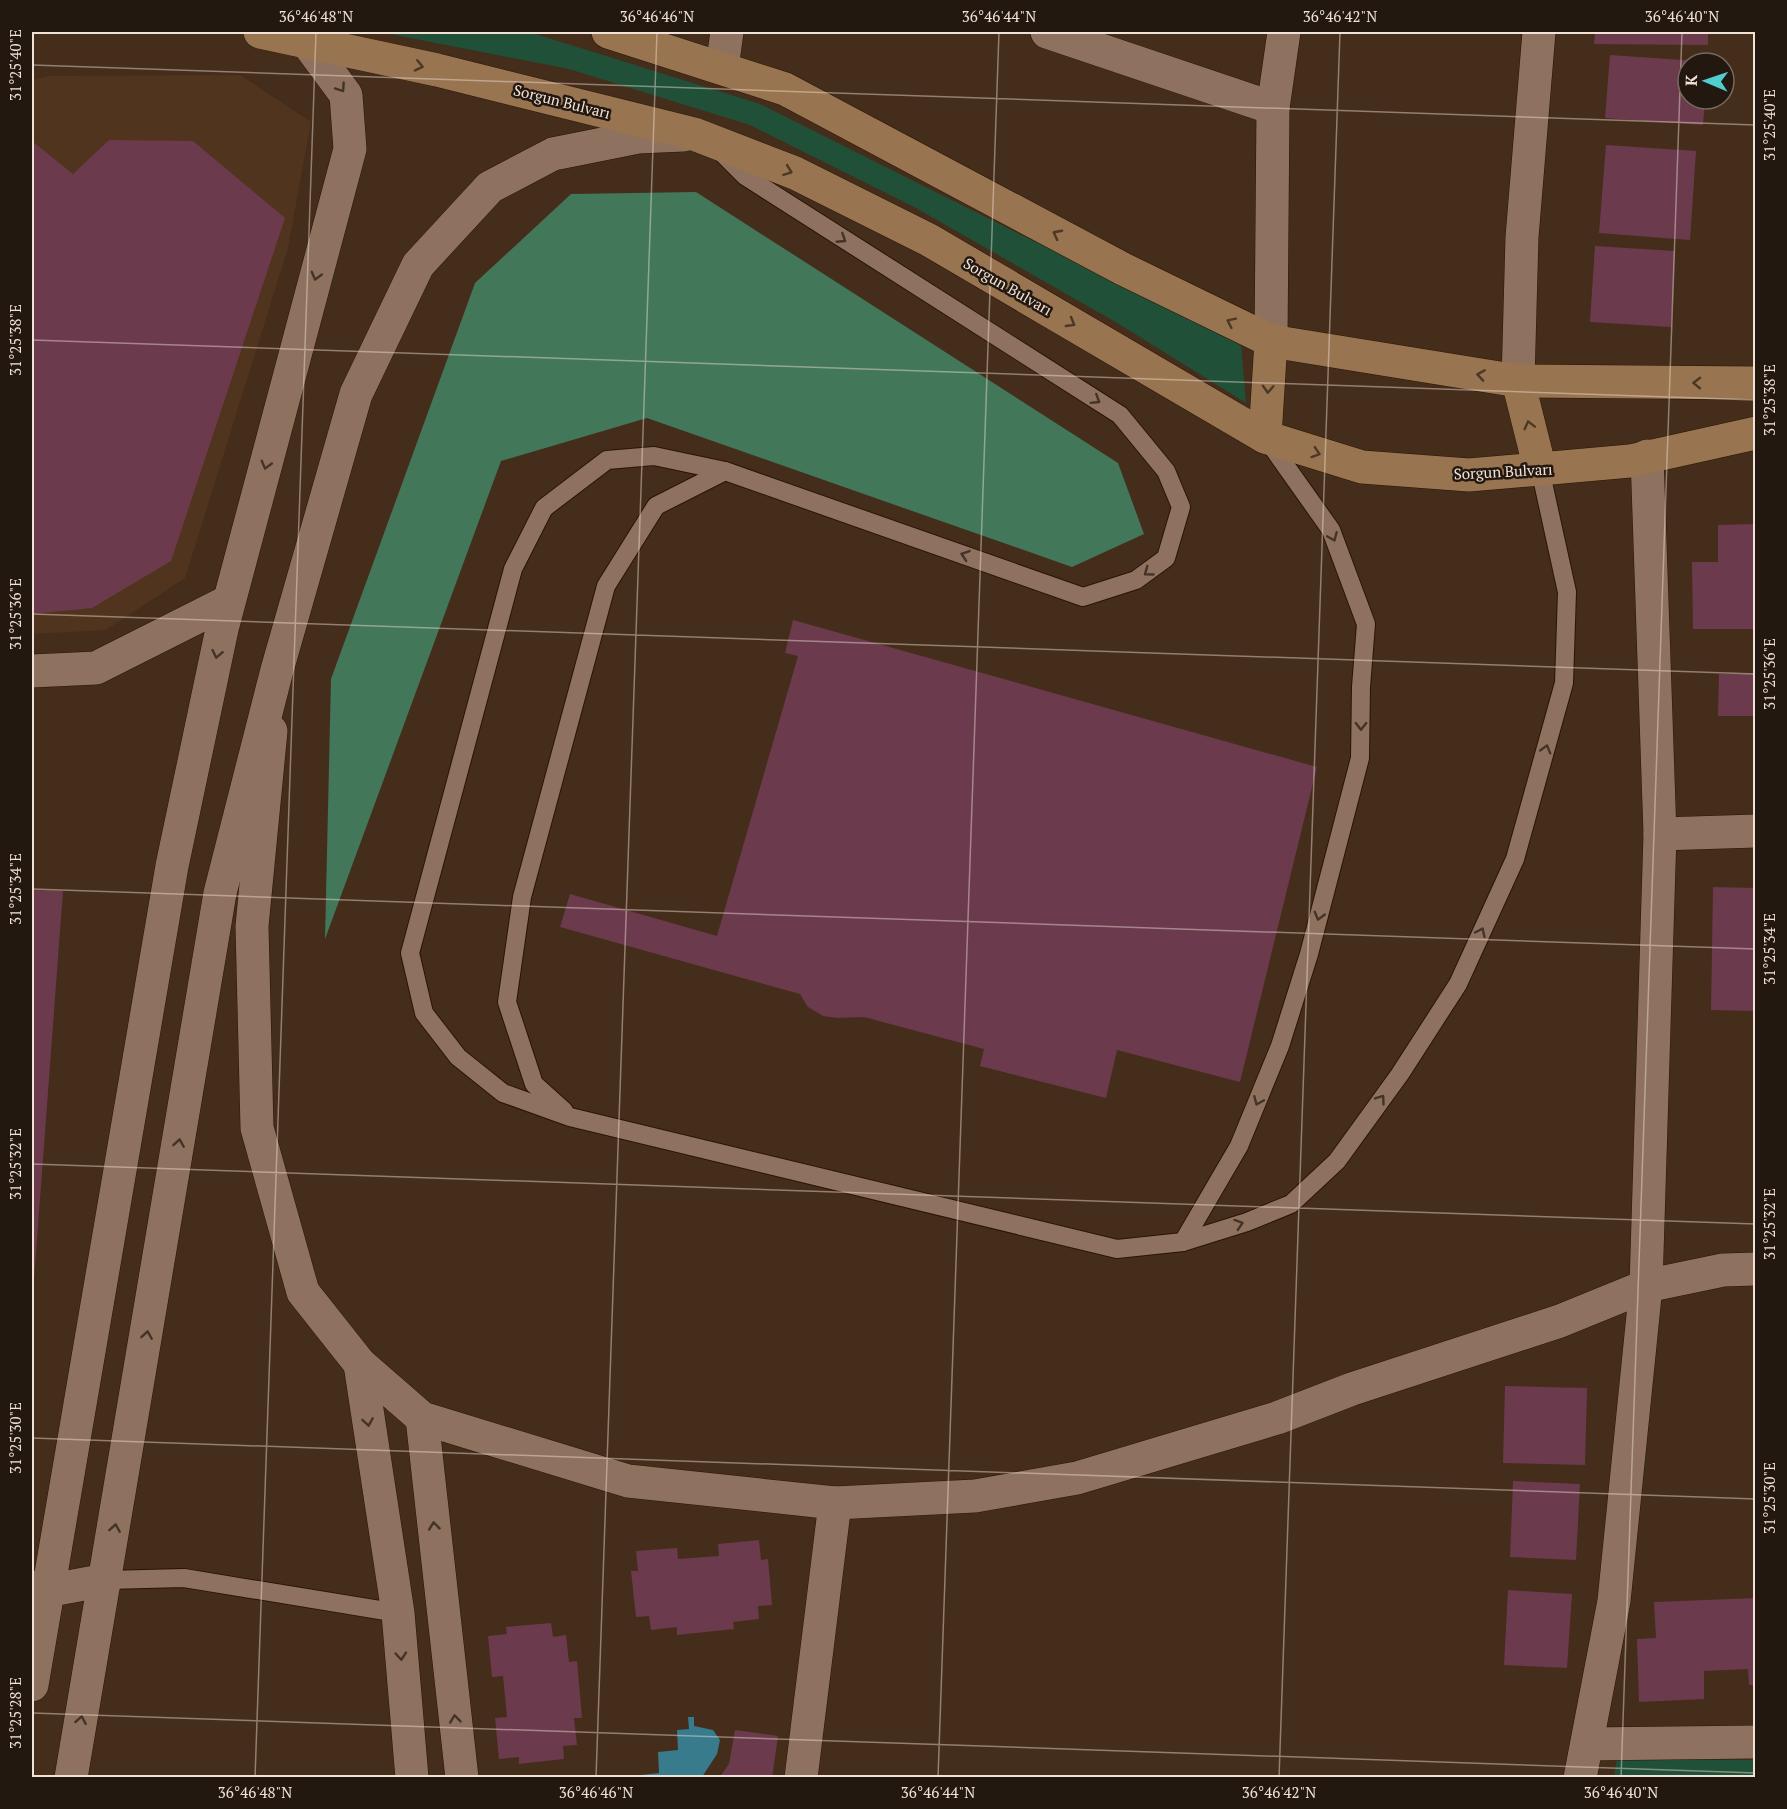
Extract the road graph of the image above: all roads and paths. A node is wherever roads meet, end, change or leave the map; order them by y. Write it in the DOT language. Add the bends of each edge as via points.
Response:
graph roads {
  1 [pos="260,32"];
  2 [pos="608,32"];
  3 [pos="727,32"];
  4 [pos="1047,32"];
  5 [pos="1284,32"];
  6 [pos="1539,32"];
  7 [pos="306,41"];
  8 [pos="722,68"];
  9 [pos="1273,108"];
  10 [pos="703,138"];
  11 [pos="1270,341"];
  12 [pos="1518,381"];
  13 [pos="1755,383"];
  14 [pos="1755,433"];
  15 [pos="1265,437"];
  16 [pos="1647,456"];
  17 [pos="1540,470"];
  18 [pos="725,471"];
  19 [pos="230,601"];
  20 [pos="278,670"];
  21 [pos="32,671"];
  22 [pos="1755,831"];
  23 [pos="1660,834"];
  24 [pos="570,1118"];
  25 [pos="1183,1242"];
  26 [pos="1755,1269"];
  27 [pos="1646,1286"];
  28 [pos="360,1364"];
  29 [pos="422,1418"];
  30 [pos="835,1503"];
  31 [pos="106,1580"];
  32 [pos="36,1593"];
  33 [pos="398,1613"];
  34 [pos="32,1685"];
  35 [pos="1755,1742"];
  36 [pos="1587,1744"];
  37 [pos="71,1778"];
  38 [pos="412,1778"];
  39 [pos="462,1778"];
  40 [pos="801,1778"];
  41 [pos="1580,1778"];
  1 -- 7 [label="main road, Sorgun Bulvarı"];
  2 -- 8 [label="main road"];
  3 -- 8 [label="street"];
  4 -- 9 [label="street"];
  5 -- 9 [label="street"];
  6 -- 12 [label="street" via="1522,237"];
  7 -- 10 [label="main road, Sorgun Bulvarı, one-way"];
  7 -- 19 [label="street, one-way" via="346,94 350,149"];
  11 -- 8 [label="main road, one-way" via="784,89"];
  9 -- 11 [label="street"];
  10 -- 15 [label="main road, Sorgun Bulvarı, one-way" via="795,174 929,240"];
  10 -- 18 [label="lane, one-way" via="745,176 1120,415 1166,471 1180,507 1166,558 1136,580 1083,597"];
  10 -- 20 [label="street" via="638,137 553,154 490,187 418,265 356,394"];
  12 -- 11 [label="main road, one-way"];
  11 -- 15 [label="main road, one-way"];
  13 -- 12 [label="main road, one-way"];
  17 -- 12 [label="main road, one-way"];
  14 -- 16 [label="main road, Sorgun Bulvarı"];
  15 -- 17 [label="main road, Sorgun Bulvarı, one-way" via="1362,467 1469,475"];
  15 -- 25 [label="lane, one-way" via="1331,530 1366,624 1360,758 1309,954 1280,1046 1239,1146"];
  16 -- 17 [label="main road, Sorgun Bulvarı"];
  16 -- 23 [label="street"];
  25 -- 17 [label="lane, one-way" via="1291,1204 1337,1161 1458,984 1515,859 1564,683 1567,592"];
  18 -- 24 [label="lane" via="656,506 606,586 522,897 507,1002 534,1084"];
  18 -- 24 [label="lane" via="654,456 607,460 544,508 513,569 410,953 424,1013 458,1057 503,1093"];
  19 -- 21 [label="street" via="96,668"];
  19 -- 32 [label="street, one-way" via="172,866"];
  20 -- 28 [label="street" via="252,926 256,1128 303,1292"];
  31 -- 20 [label="street, one-way" via="220,893"];
  22 -- 23 [label="street"];
  23 -- 27 [label="street"];
  24 -- 25 [label="lane" via="1117,1249"];
  26 -- 27 [label="street" via="1723,1270"];
  27 -- 30 [label="street" via="1560,1321 1352,1389 1277,1418 1077,1478 975,1496"];
  27 -- 36 [label="street" via="1614,1601"];
  28 -- 29 [label="street"];
  28 -- 33 [label="street, one-way"];
  29 -- 30 [label="street" via="628,1481"];
  39 -- 29 [label="street, one-way"];
  30 -- 40 [label="street"];
  31 -- 32 [label="street"];
  31 -- 33 [label="lane" via="184,1578"];
  37 -- 31 [label="street, one-way"];
  32 -- 34 [label="street"];
  33 -- 38 [label="street, one-way"];
  35 -- 36 [label="street"];
  36 -- 41 [label="street"];
}
